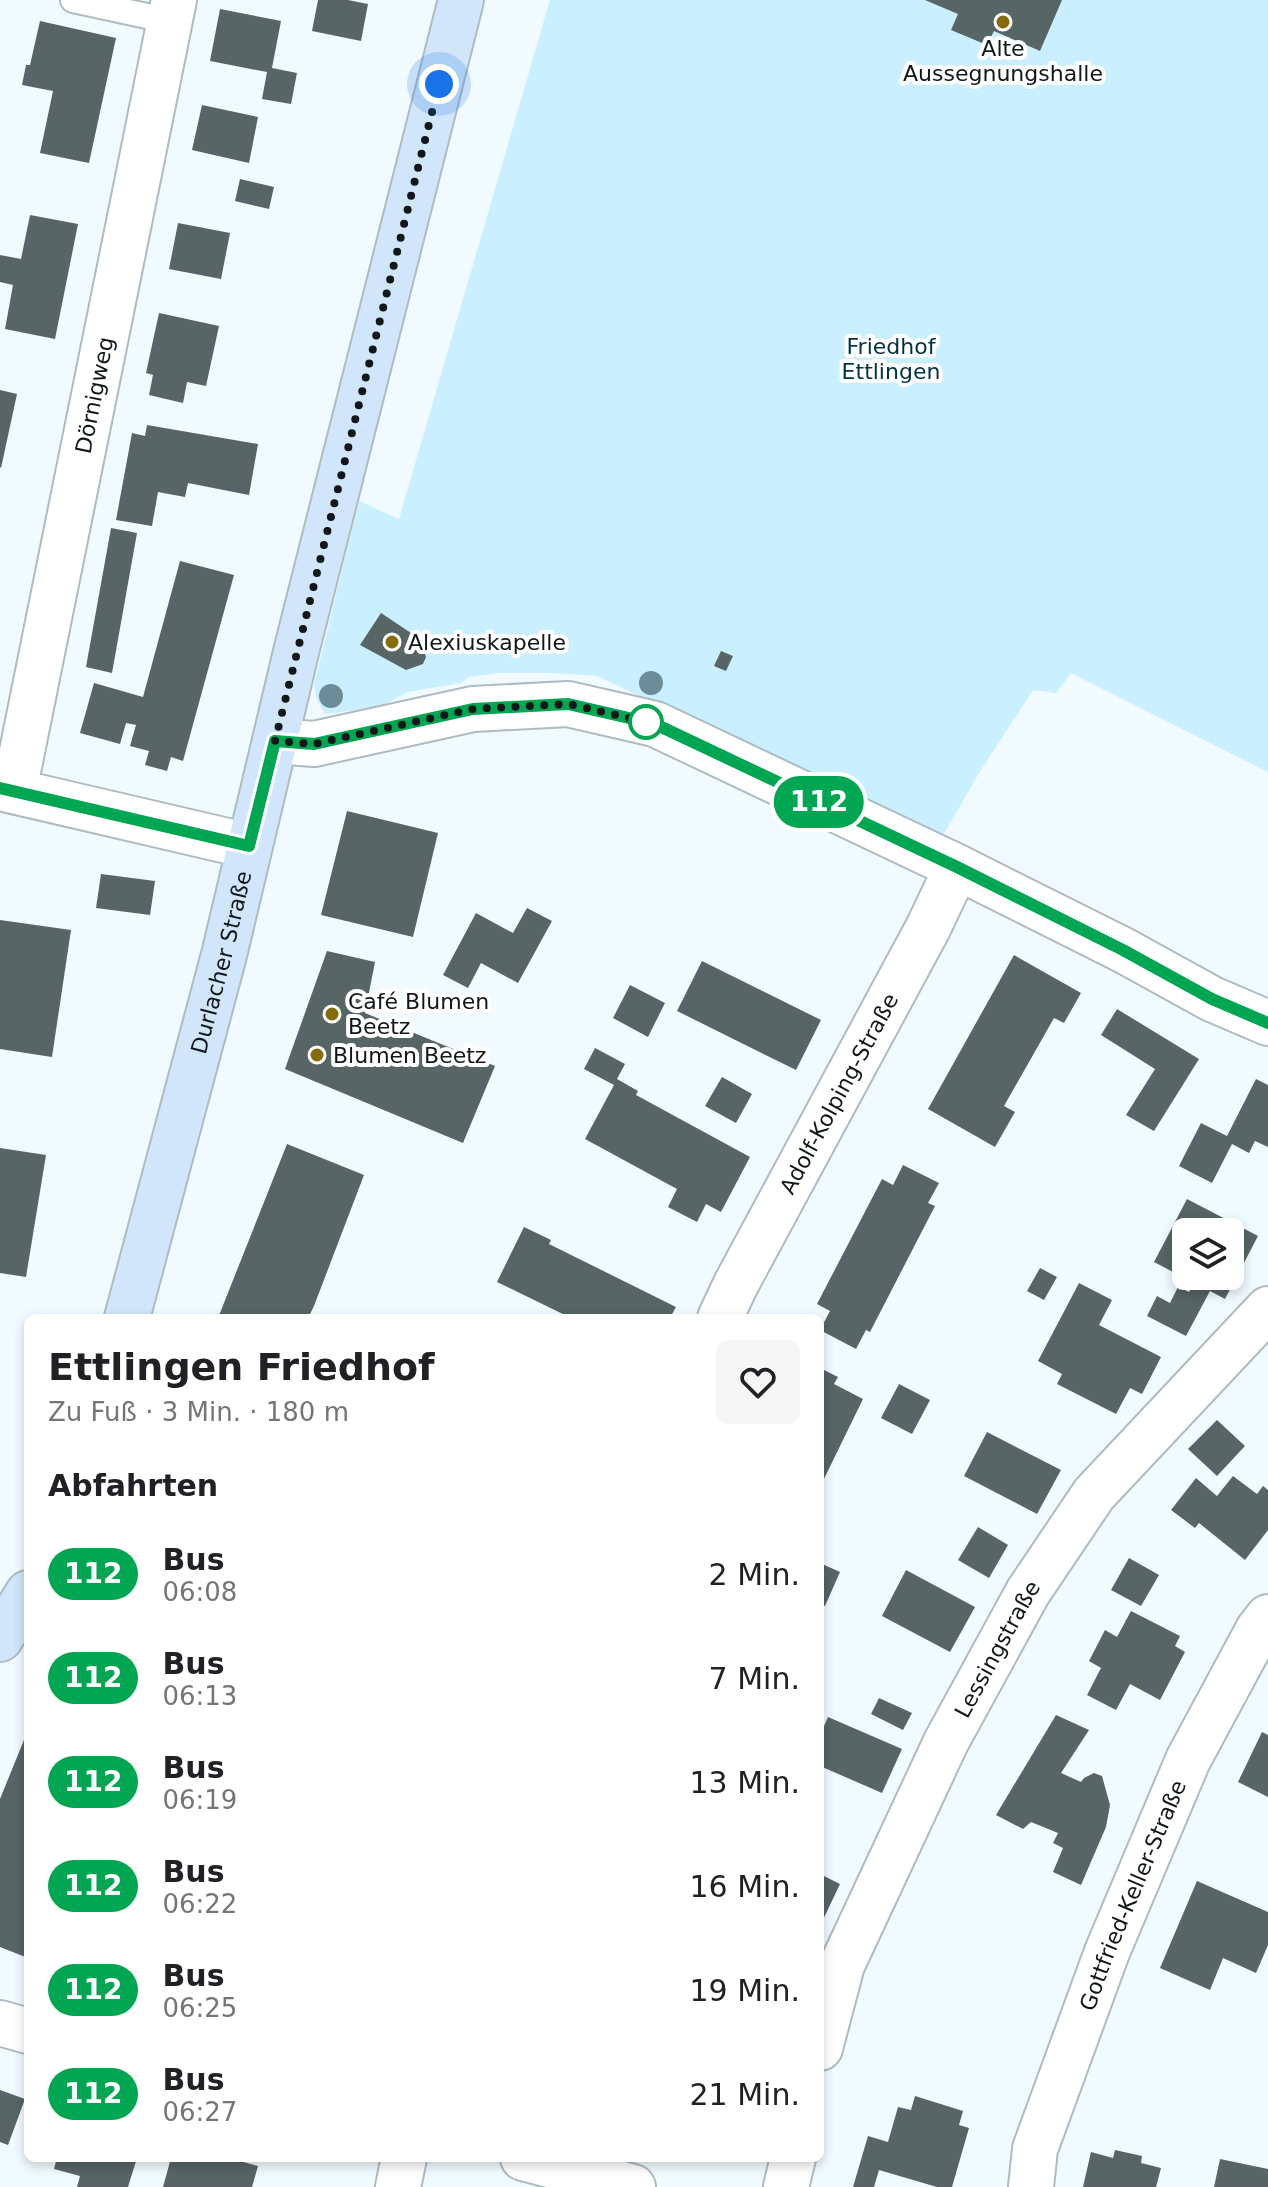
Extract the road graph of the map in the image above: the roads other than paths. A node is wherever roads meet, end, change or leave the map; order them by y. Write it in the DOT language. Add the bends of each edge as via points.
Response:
graph roads {
  1 [pos="73,0"];
  2 [pos="461,0"];
  3 [pos="172,10"];
  4 [pos="275,741"];
  5 [pos="7,789"];
  6 [pos="249,846"];
  7 [pos="957,867"];
  8 [pos="1268,1023"];
  9 [pos="1268,1309"];
  10 [pos="128,1314"];
  11 [pos="722,1314"];
  12 [pos="24,1600"];
  13 [pos="1268,1617"];
  14 [pos="0,1639"];
  15 [pos="0,2023"];
  16 [pos="24,2030"];
  17 [pos="824,2033"];
  18 [pos="403,2162"];
  19 [pos="538,2162"];
  20 [pos="792,2162"];
  21 [pos="398,2187"];
  22 [pos="633,2187"];
  23 [pos="786,2187"];
  24 [pos="1031,2187"];
  1 -- 3 [label="lane"];
  2 -- 4 [label="main road, Durlacher Straße"];
  3 -- 5 [label="street, Dörnigweg"];
  4 -- 6 [label="main road, Durlacher Straße"];
  4 -- 7 [label="street" via="314,744 473,709 568,704 655,724"];
  5 -- 6 [label="street"];
  6 -- 10 [label="main road, Durlacher Straße"];
  7 -- 8 [label="street"];
  7 -- 11 [label="street, Adolf-Kolping-Straße"];
  9 -- 17 [label="street, Lessingstraße" via="1094,1494 1028,1592 946,1742 842,1965"];
  12 -- 14 [label="main road"];
  13 -- 24 [label="street, Gottfried-Keller-Straße" via="1188,1760 1107,1952 1035,2149"];
  15 -- 16 [label="street"];
  18 -- 21 [label="street"];
  19 -- 22 [label="street"];
  20 -- 23 [label="street"];
}
